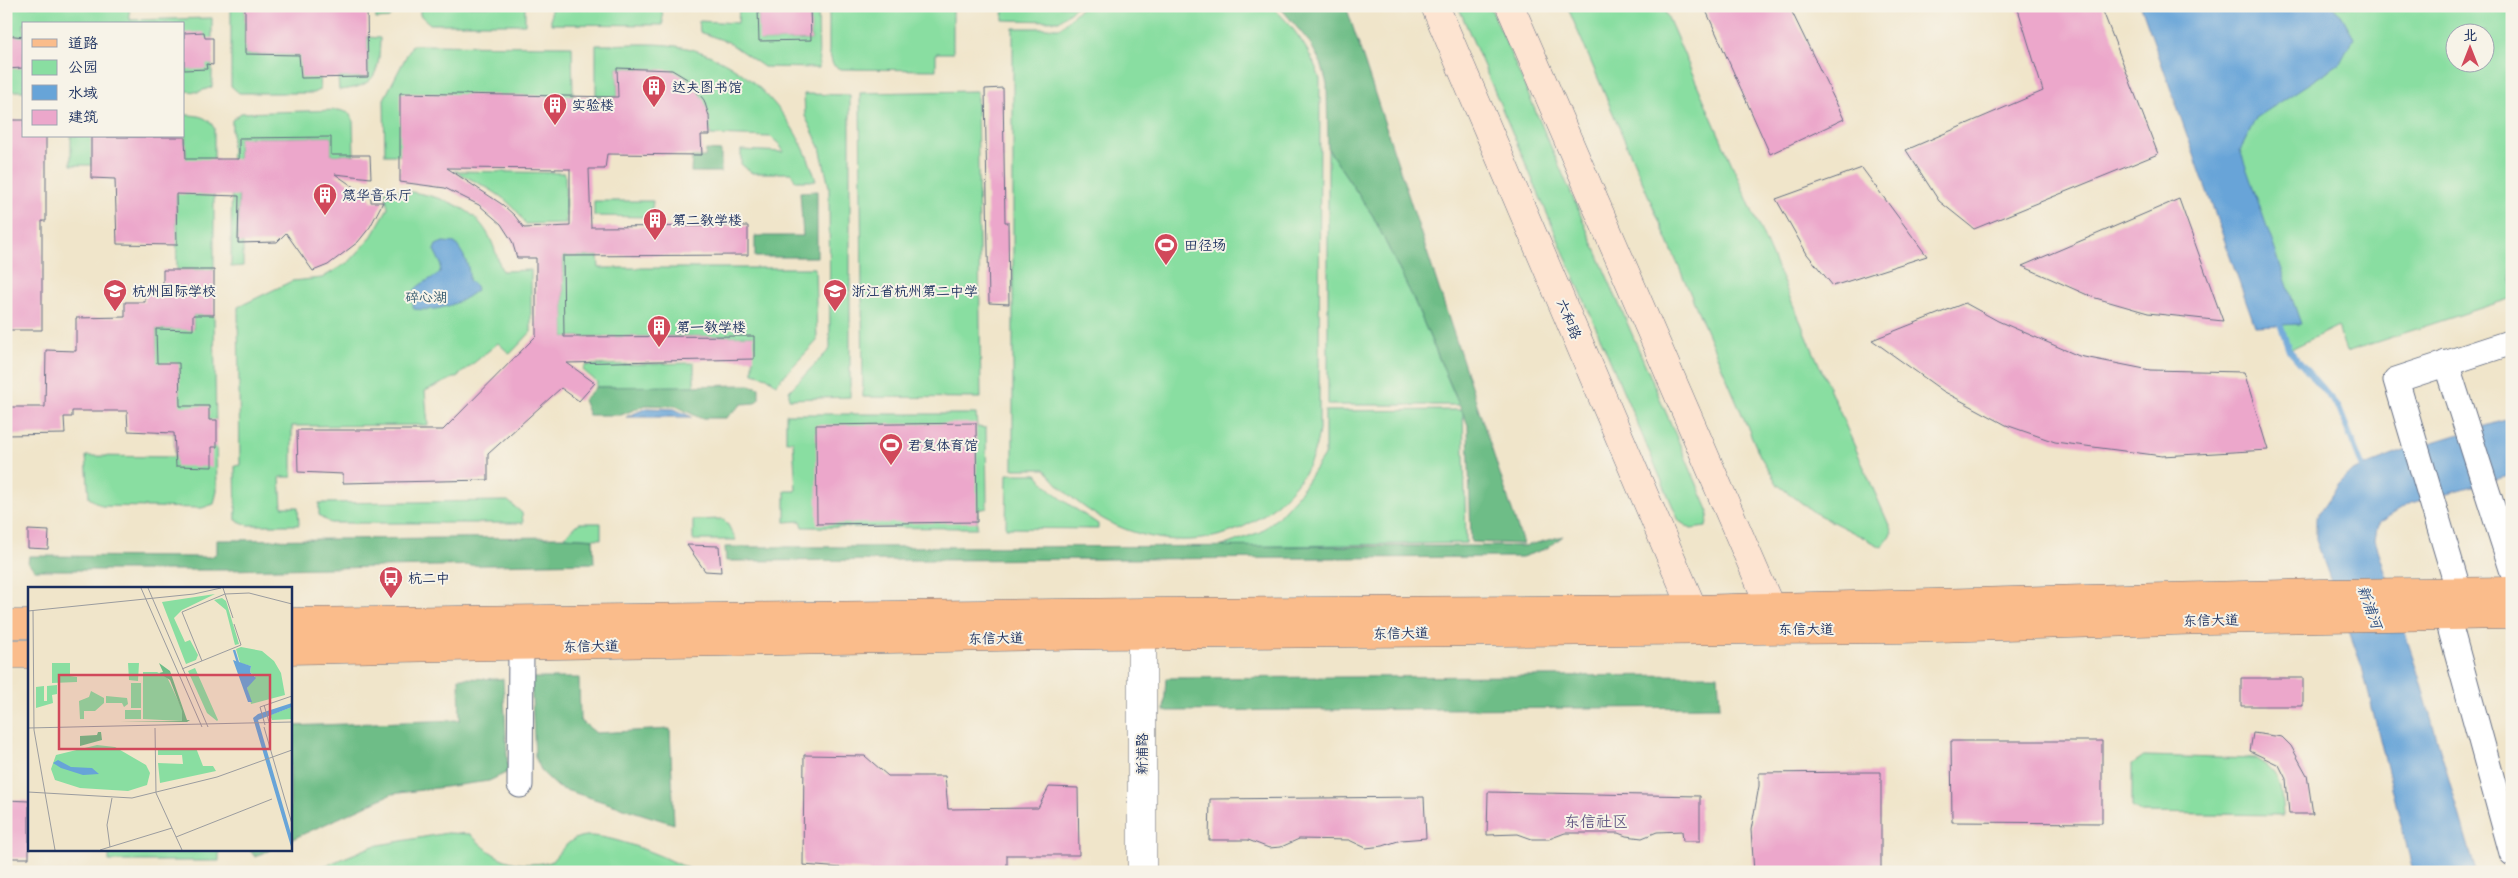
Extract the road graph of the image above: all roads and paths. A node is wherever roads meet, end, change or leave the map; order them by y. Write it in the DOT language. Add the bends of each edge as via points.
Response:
graph roads {
  1 [pos="1435,6"];
  2 [pos="1510,6"];
  3 [pos="2512,342"];
  4 [pos="2446,364"];
  5 [pos="2512,568"];
  6 [pos="2512,591"];
  7 [pos="2459,592"];
  8 [pos="2408,605"];
  9 [pos="2512,615"];
  10 [pos="2447,616"];
  11 [pos="1775,618"];
  12 [pos="1700,619"];
  13 [pos="291,622"];
  14 [pos="6,624"];
  15 [pos="28,624"];
  16 [pos="1142,636"];
  17 [pos="521,648"];
  18 [pos="291,650"];
  19 [pos="6,654"];
  20 [pos="28,654"];
  21 [pos="520,786"];
  22 [pos="2512,853"];
  23 [pos="1142,872"];
  1 -- 12 [label="main road, 六和路"];
  2 -- 11 [label="main road"];
  3 -- 4 [label="street"];
  4 -- 5 [label="street"];
  4 -- 7 [label="street" via="2396,380"];
  6 -- 7 [label="main road, 东信大道"];
  7 -- 8 [label="main road, 东信大道"];
  8 -- 10 [label="main road, 东信大道"];
  8 -- 11 [label="main road, 东信大道" via="2320,593"];
  8 -- 11 [label="main road, 东信大道" via="2337,617 1902,629"];
  9 -- 10 [label="main road, 东信大道"];
  10 -- 22 [label="street"];
  11 -- 12 [label="main road, 东信大道"];
  12 -- 13 [label="main road, 东信大道" via="1143,612"];
  12 -- 16 [label="main road, 东信大道"];
  14 -- 15 [label="main road"];
  16 -- 17 [label="main road, 东信大道"];
  16 -- 23 [label="street, 新浦路"];
  17 -- 18 [label="main road, 东信大道"];
  17 -- 21 [label="street"];
  19 -- 20 [label="main road"];
}
